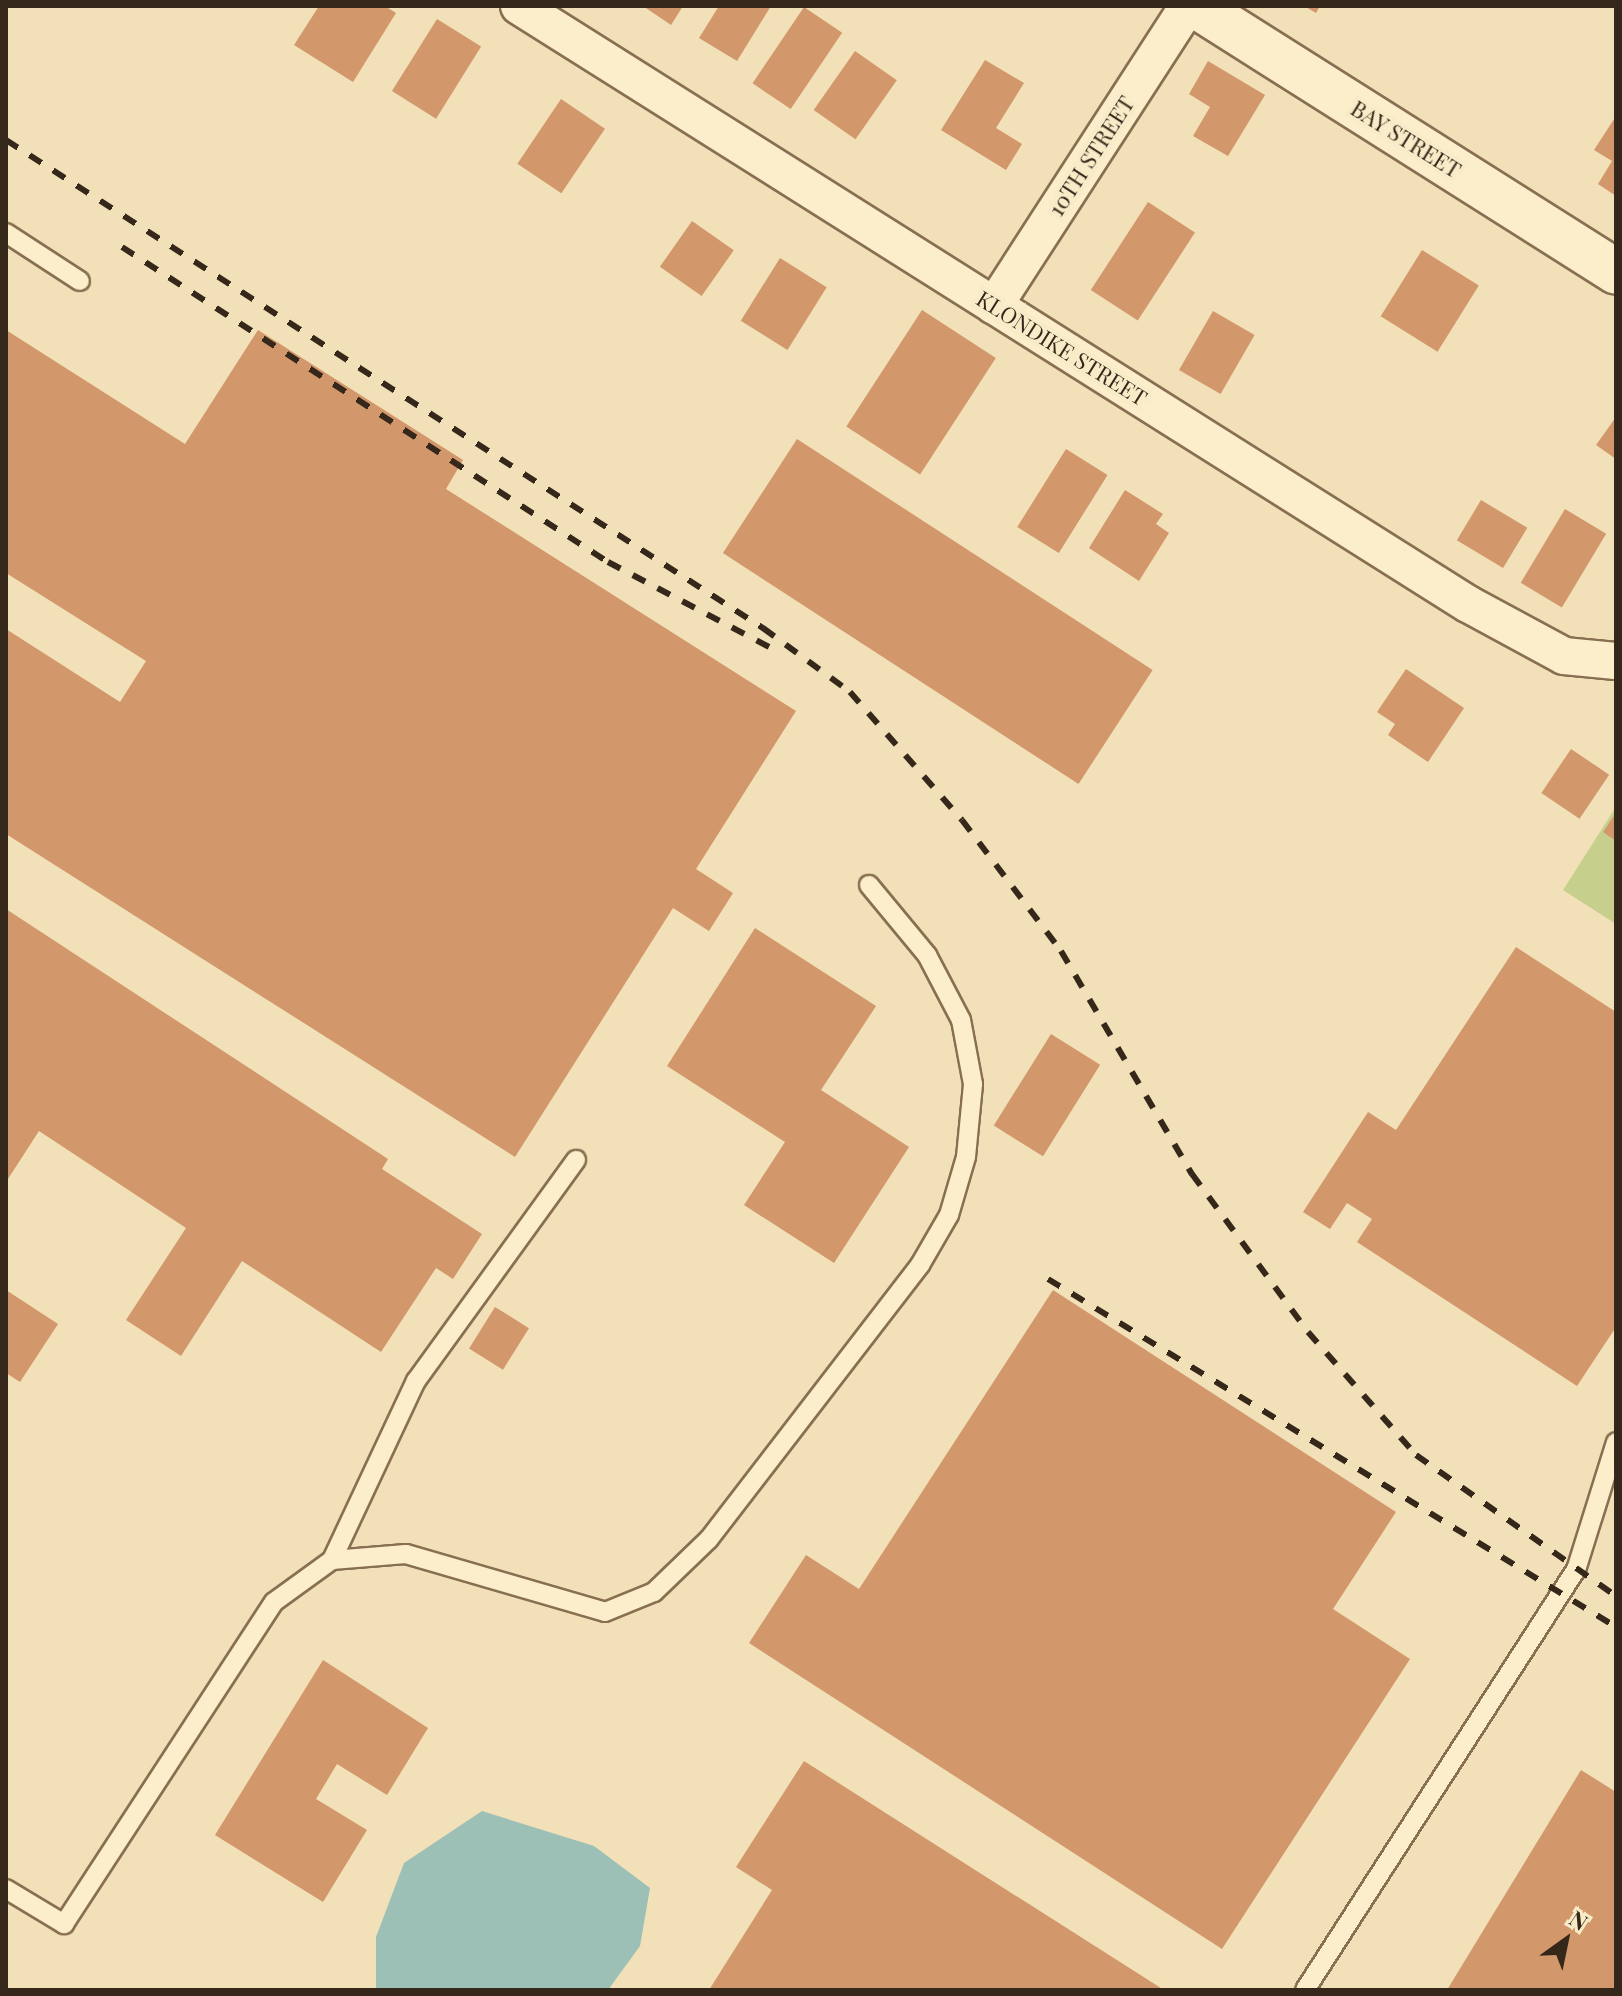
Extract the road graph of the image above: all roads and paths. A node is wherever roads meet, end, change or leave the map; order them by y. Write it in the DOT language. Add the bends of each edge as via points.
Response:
graph roads {
  1 [pos="519,6"];
  2 [pos="1188,6"];
  3 [pos="1196,6"];
  4 [pos="6,233"];
  5 [pos="1616,272"];
  6 [pos="80,281"];
  7 [pos="994,306"];
  8 [pos="1616,661"];
  9 [pos="869,885"];
  10 [pos="576,1160"];
  11 [pos="1616,1442"];
  12 [pos="332,1560"];
  13 [pos="6,1889"];
  14 [pos="1305,1990"];
  1 -- 7 [label="street, KLONDIKE STREET"];
  2 -- 7 [label="street, 10TH STREET"];
  3 -- 5 [label="street, BAY STREET"];
  4 -- 6 [label="lane"];
  7 -- 8 [label="street, KLONDIKE STREET" via="1468,604 1564,656"];
  9 -- 12 [label="lane" via="927,955 961,1020 973,1084 966,1157 949,1215 920,1265 775,1459 654,1592 605,1612 406,1554"];
  10 -- 12 [label="lane" via="416,1381"];
  11 -- 14 [label="lane" via="1597,1516 1563,1593"];
  12 -- 13 [label="lane" via="274,1602 64,1924"];
}
